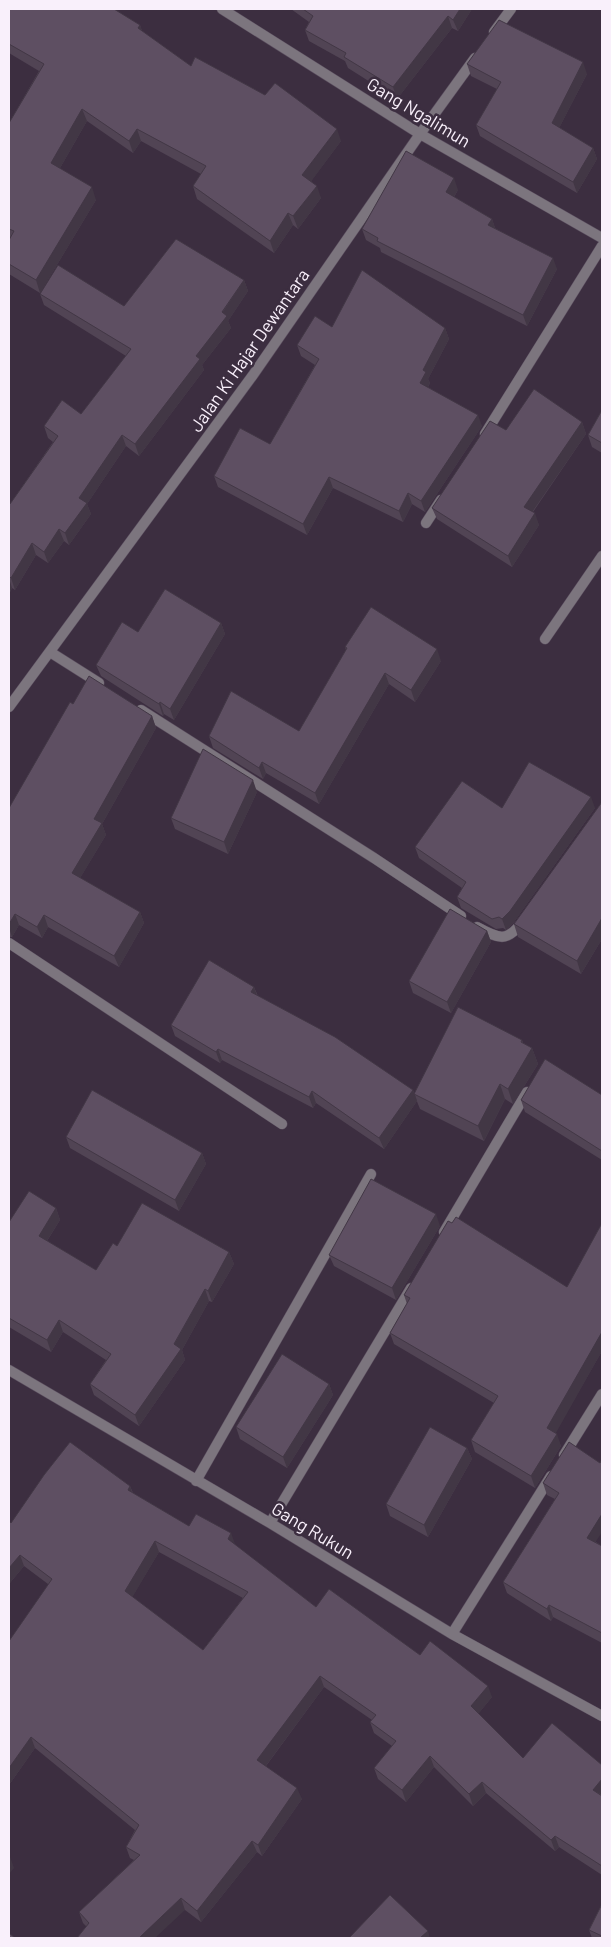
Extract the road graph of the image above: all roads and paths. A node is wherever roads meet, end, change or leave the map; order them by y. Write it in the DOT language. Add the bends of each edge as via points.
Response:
graph roads {
  1 [pos="222,9"];
  2 [pos="511,9"];
  3 [pos="420,134"];
  4 [pos="602,238"];
  5 [pos="602,246"];
  6 [pos="478,444"];
  7 [pos="447,491"];
  8 [pos="426,523"];
  9 [pos="602,556"];
  10 [pos="545,639"];
  11 [pos="50,652"];
  12 [pos="107,688"];
  13 [pos="132,704"];
  14 [pos="9,707"];
  15 [pos="530,912"];
  16 [pos="9,943"];
  17 [pos="530,1087"];
  18 [pos="282,1124"];
  19 [pos="371,1174"];
  20 [pos="440,1238"];
  21 [pos="415,1280"];
  22 [pos="9,1370"];
  23 [pos="602,1394"];
  24 [pos="196,1481"];
  25 [pos="270,1523"];
  26 [pos="452,1634"];
  27 [pos="602,1716"];
  1 -- 3 [label="street, Gang Ngalimun"];
  2 -- 3 [label="street, Jalan Ki Hajar Dewantara"];
  3 -- 4 [label="street, Gang Ngalimun"];
  3 -- 11 [label="street, Jalan Ki Hajar Dewantara" via="253,375"];
  5 -- 6 [label="street"];
  7 -- 8 [label="street"];
  9 -- 10 [label="street"];
  11 -- 12 [label="street"];
  11 -- 14 [label="street, Jalan Ki Hajar Dewantara"];
  13 -- 15 [label="street" via="494,936 505,938 512,934"];
  16 -- 18 [label="street"];
  17 -- 20 [label="street"];
  19 -- 24 [label="street"];
  21 -- 25 [label="street"];
  22 -- 24 [label="street, Gang Rukun"];
  23 -- 26 [label="street"];
  24 -- 25 [label="street, Gang Rukun"];
  25 -- 26 [label="street, Gang Rukun"];
  26 -- 27 [label="street, Gang Rukun"];
}
